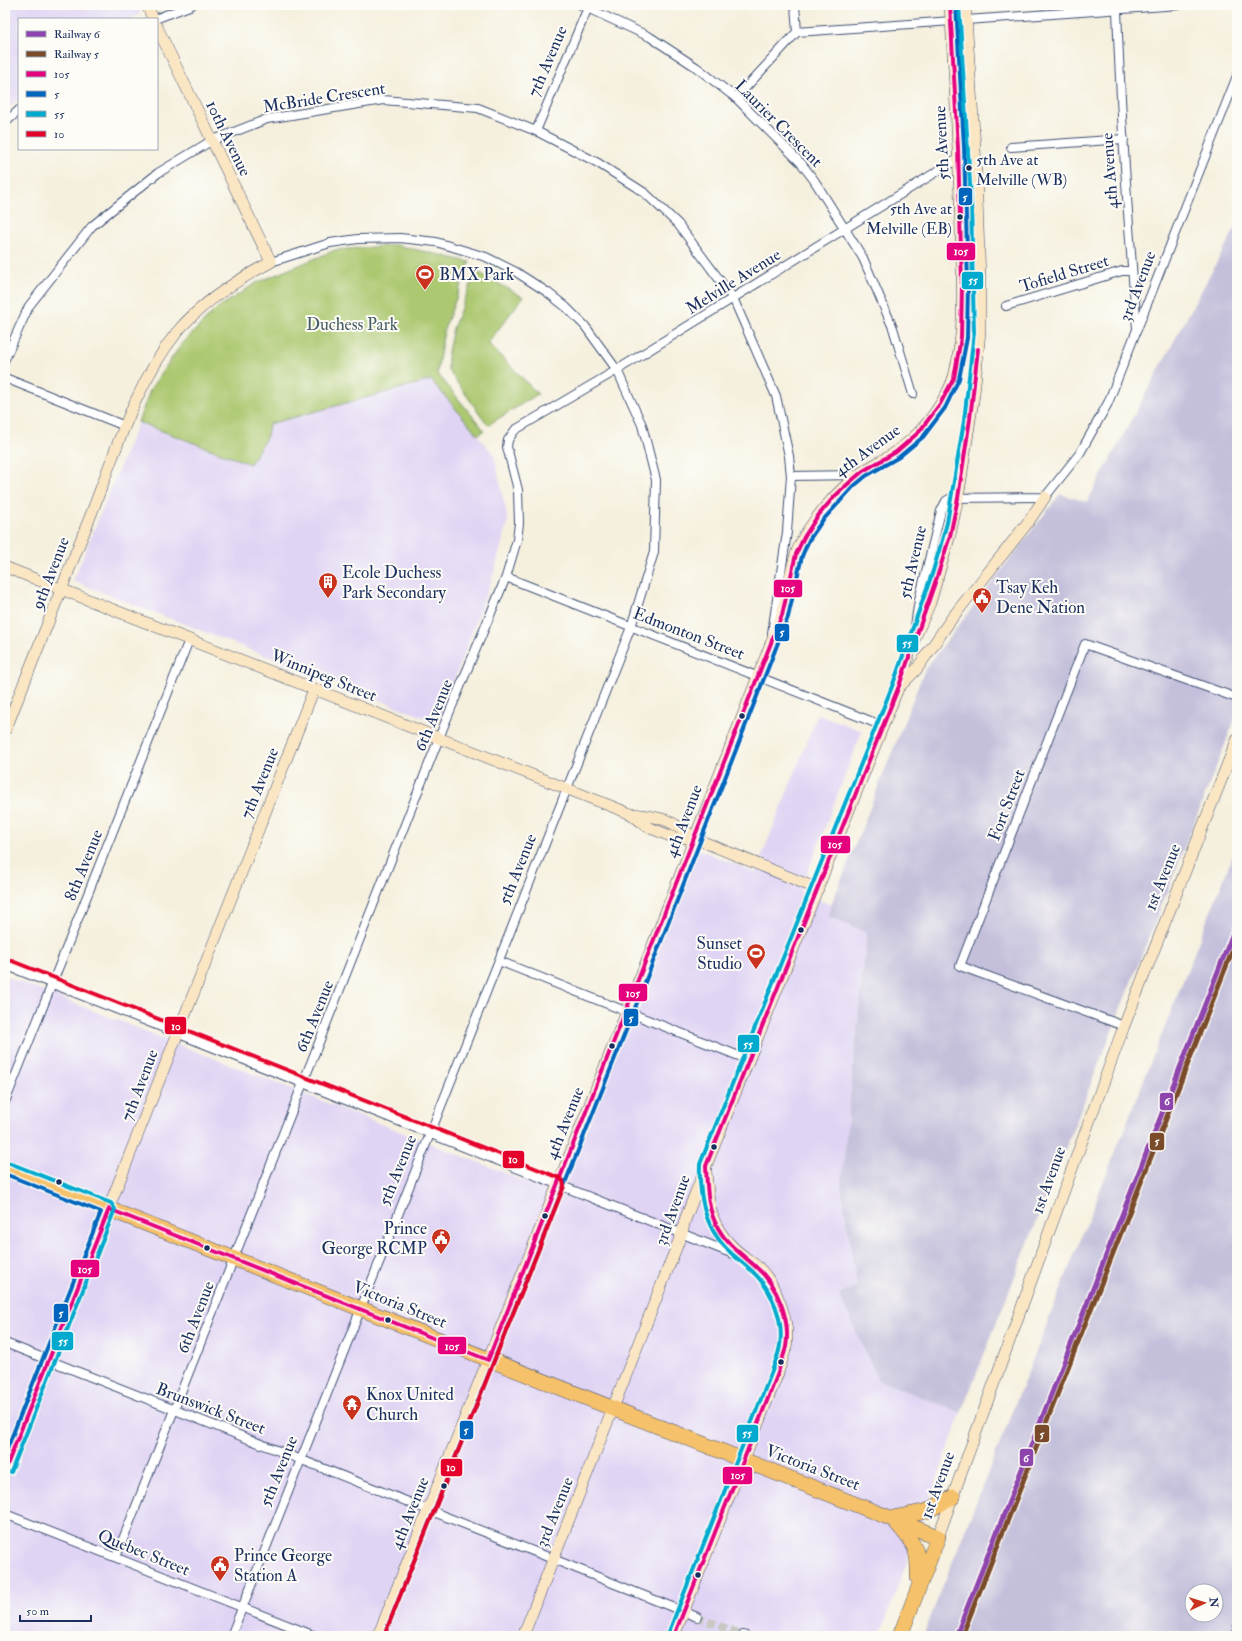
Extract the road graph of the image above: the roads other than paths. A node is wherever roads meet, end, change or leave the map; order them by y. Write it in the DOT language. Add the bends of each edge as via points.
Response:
graph roads {
  1 [pos="147,5"];
  2 [pos="192,5"];
  3 [pos="795,5"];
  4 [pos="950,5"];
  5 [pos="964,5"];
  6 [pos="1179,5"];
  7 [pos="586,6"];
  8 [pos="1117,10"];
  9 [pos="154,18"];
  10 [pos="157,18"];
  11 [pos="966,20"];
  12 [pos="951,21"];
  13 [pos="158,29"];
  14 [pos="797,32"];
  15 [pos="1237,76"];
  16 [pos="736,98"];
  17 [pos="18,111"];
  18 [pos="6,121"];
  19 [pos="536,131"];
  20 [pos="1124,139"];
  21 [pos="211,141"];
  22 [pos="1011,147"];
  23 [pos="975,148"];
  24 [pos="959,158"];
  25 [pos="844,230"];
  26 [pos="271,262"];
  27 [pos="1132,271"];
  28 [pos="733,298"];
  29 [pos="1006,306"];
  30 [pos="1138,330"];
  31 [pos="5,359"];
  32 [pos="617,370"];
  33 [pos="955,374"];
  34 [pos="5,378"];
  35 [pos="913,394"];
  36 [pos="125,426"];
  37 [pos="508,440"];
  38 [pos="858,475"];
  39 [pos="791,476"];
  40 [pos="1045,497"];
  41 [pos="958,498"];
  42 [pos="5,567"];
  43 [pos="506,577"];
  44 [pos="62,589"];
  45 [pos="631,627"];
  46 [pos="189,640"];
  47 [pos="771,643"];
  48 [pos="758,676"];
  49 [pos="899,686"];
  50 [pos="314,689"];
  51 [pos="1237,698"];
  52 [pos="883,726"];
  53 [pos="5,731"];
  54 [pos="439,738"];
  55 [pos="1237,740"];
  56 [pos="567,789"];
  57 [pos="694,838"];
  58 [pos="818,888"];
  59 [pos="499,961"];
  60 [pos="5,966"];
  61 [pos="52,984"];
  62 [pos="627,1011"];
  63 [pos="1124,1026"];
  64 [pos="178,1034"];
  65 [pos="749,1060"];
  66 [pos="303,1083"];
  67 [pos="5,1102"];
  68 [pos="430,1134"];
  69 [pos="706,1166"];
  70 [pos="5,1168"];
  71 [pos="558,1184"];
  72 [pos="109,1209"];
  73 [pos="682,1233"];
  74 [pos="234,1258"];
  75 [pos="747,1259"];
  76 [pos="360,1309"];
  77 [pos="5,1343"];
  78 [pos="48,1360"];
  79 [pos="488,1360"];
  80 [pos="613,1408"];
  81 [pos="174,1410"];
  82 [pos="301,1459"];
  83 [pos="744,1460"];
  84 [pos="5,1470"];
  85 [pos="953,1497"];
  86 [pos="429,1510"];
  87 [pos="5,1514"];
  88 [pos="892,1518"];
  89 [pos="938,1536"];
  90 [pos="116,1557"];
  91 [pos="554,1559"];
  92 [pos="918,1589"];
  93 [pos="242,1607"];
  94 [pos="683,1611"];
  95 [pos="697,1617"];
  96 [pos="231,1636"];
  97 [pos="315,1636"];
  98 [pos="378,1636"];
  99 [pos="523,1636"];
  100 [pos="674,1636"];
  101 [pos="900,1636"];
  1 -- 9 [label="main road"];
  2 -- 10 [label="street"];
  3 -- 14 [label="street"];
  4 -- 12 [label="main road, 5th Avenue"];
  5 -- 11 [label="main road, 5th Avenue"];
  6 -- 8 [label="street"];
  7 -- 16 [label="street, Laurier Crescent" via="650,37 708,75"];
  7 -- 19 [label="street, 7th Avenue"];
  8 -- 11 [label="street"];
  8 -- 20 [label="street, 4th Avenue"];
  11 -- 12 [label="street"];
  11 -- 23 [label="main road, 5th Avenue"];
  12 -- 14 [label="street"];
  12 -- 24 [label="main road, 5th Avenue"];
  13 -- 21 [label="main road, 10th Avenue"];
  14 -- 16 [label="street"];
  15 -- 30 [label="street, 3rd Avenue"];
  16 -- 25 [label="street, Laurier Crescent" via="801,163"];
  17 -- 18 [label="street"];
  19 -- 21 [label="street, McBride Crescent" via="478,108 383,100 266,119"];
  19 -- 28 [label="street, McBride Crescent" via="598,163 645,193 678,224"];
  20 -- 22 [label="street"];
  20 -- 27 [label="street, 4th Avenue"];
  21 -- 26 [label="main road, 10th Avenue"];
  21 -- 31 [label="street, McBride Crescent" via="158,173 92,226 29,306"];
  23 -- 24 [label="street, Melville Avenue"];
  23 -- 41 [label="main road, 5th Avenue" via="980,331 974,394"];
  24 -- 25 [label="street, Melville Avenue"];
  24 -- 33 [label="main road, 5th Avenue" via="963,300 961,345"];
  25 -- 28 [label="street, Melville Avenue"];
  25 -- 35 [label="street, Laurier Crescent" via="862,258 893,328"];
  26 -- 32 [label="street, 5th Avenue" via="330,243 371,238 436,242 464,250 504,265 532,280 585,326"];
  26 -- 36 [label="main road, 9th Avenue" via="218,294 178,332 155,363"];
  27 -- 29 [label="street, Tofield Street" via="1122,271"];
  27 -- 30 [label="street, 4th Avenue"];
  28 -- 32 [label="street, Melville Avenue"];
  28 -- 39 [label="street, McBride Crescent" via="776,396 784,427"];
  30 -- 40 [label="street, 3rd Avenue" via="1096,427 1080,453"];
  32 -- 37 [label="street, Melville Avenue" via="516,430"];
  32 -- 45 [label="street, 5th Avenue" via="642,425 656,480 654,552"];
  33 -- 38 [label="main road, 4th Avenue" via="934,415 921,431 900,449"];
  34 -- 36 [label="street"];
  36 -- 44 [label="main road, 9th Avenue"];
  37 -- 43 [label="street, 6th Avenue" via="507,447 515,474 519,507 517,540"];
  38 -- 39 [label="street"];
  38 -- 47 [label="main road, 4th Avenue" via="833,497 800,545 782,615"];
  39 -- 47 [label="street, 4th Avenue"];
  40 -- 41 [label="street"];
  40 -- 49 [label="main road" via="916,670"];
  41 -- 49 [label="main road, 5th Avenue" via="930,603 912,645"];
  42 -- 44 [label="main road, Winnipeg Street"];
  43 -- 45 [label="street, Edmonton Street"];
  43 -- 54 [label="street, 6th Avenue"];
  44 -- 46 [label="main road, Winnipeg Street"];
  44 -- 53 [label="main road, 9th Avenue"];
  45 -- 48 [label="street, Edmonton Street"];
  45 -- 56 [label="street, 5th Avenue"];
  46 -- 50 [label="main road, Winnipeg Street"];
  46 -- 61 [label="street, 8th Avenue"];
  47 -- 48 [label="main road, 4th Avenue"];
  48 -- 52 [label="street, Edmonton Street"];
  48 -- 57 [label="main road, 4th Avenue"];
  49 -- 52 [label="main road, 3rd Avenue"];
  50 -- 54 [label="main road, Winnipeg Street"];
  50 -- 64 [label="main road, 7th Avenue"];
  51 -- 63 [label="street, Fort Street" via="1085,644 960,966"];
  52 -- 58 [label="main road, 3rd Avenue"];
  54 -- 56 [label="main road, Winnipeg Street"];
  54 -- 66 [label="street, 6th Avenue"];
  55 -- 63 [label="main road, 1st Avenue"];
  56 -- 57 [label="main road, Winnipeg Street" via="631,814 648,827 675,838"];
  56 -- 59 [label="street, 5th Avenue"];
  57 -- 58 [label="main road, Winnipeg Street"];
  57 -- 62 [label="main road, 4th Avenue"];
  58 -- 65 [label="main road, 3rd Avenue"];
  59 -- 62 [label="street"];
  59 -- 68 [label="street, 5th Avenue"];
  60 -- 61 [label="street"];
  61 -- 64 [label="street"];
  61 -- 67 [label="street, 8th Avenue"];
  62 -- 65 [label="street"];
  62 -- 71 [label="main road, 4th Avenue"];
  63 -- 85 [label="main road, 1st Avenue"];
  64 -- 66 [label="street"];
  64 -- 72 [label="main road, 7th Avenue"];
  65 -- 69 [label="main road, 3rd Avenue"];
  66 -- 68 [label="street"];
  66 -- 74 [label="street, 6th Avenue"];
  68 -- 71 [label="street"];
  68 -- 76 [label="street, 5th Avenue"];
  69 -- 73 [label="main road, 3rd Avenue"];
  69 -- 75 [label="main road" via="708,1197 713,1218 732,1247"];
  70 -- 72 [label="highway, Victoria Street"];
  71 -- 73 [label="street"];
  71 -- 79 [label="main road, 4th Avenue"];
  72 -- 74 [label="highway, Victoria Street"];
  72 -- 78 [label="main road, 7th Avenue"];
  73 -- 75 [label="street"];
  73 -- 80 [label="main road, 3rd Avenue"];
  74 -- 76 [label="highway, Victoria Street"];
  74 -- 81 [label="street, 6th Avenue"];
  75 -- 83 [label="main road" via="769,1280 783,1309 787,1346"];
  76 -- 79 [label="highway, Victoria Street"];
  76 -- 82 [label="street, 5th Avenue"];
  77 -- 78 [label="street, Brunswick Street"];
  78 -- 81 [label="street, Brunswick Street"];
  78 -- 84 [label="main road, 7th Avenue"];
  79 -- 80 [label="highway, Victoria Street"];
  79 -- 86 [label="main road, 4th Avenue"];
  80 -- 83 [label="highway, Victoria Street"];
  80 -- 91 [label="main road, 3rd Avenue"];
  81 -- 82 [label="street, Brunswick Street"];
  81 -- 90 [label="street, 6th Avenue"];
  82 -- 86 [label="street, Brunswick Street"];
  82 -- 93 [label="street, 5th Avenue"];
  83 -- 88 [label="highway, Victoria Street"];
  83 -- 94 [label="main road"];
  85 -- 88 [label="highway" via="927,1511"];
  85 -- 89 [label="main road, 1st Avenue"];
  86 -- 91 [label="street, Brunswick Street"];
  86 -- 98 [label="main road, 4th Avenue"];
  87 -- 90 [label="street, Quebec Street"];
  88 -- 89 [label="highway, Victoria Street"];
  88 -- 92 [label="highway" via="914,1544 919,1558"];
  89 -- 92 [label="highway, 1st Avenue"];
  90 -- 93 [label="street, Quebec Street"];
  91 -- 94 [label="street, Brunswick Street"];
  91 -- 99 [label="main road, 3rd Avenue"];
  92 -- 101 [label="highway, 1st Avenue"];
  93 -- 96 [label="street, 5th Avenue"];
  93 -- 97 [label="street, Quebec Street"];
  94 -- 95 [label="street, Brunswick Street"];
  94 -- 100 [label="main road"];
}
